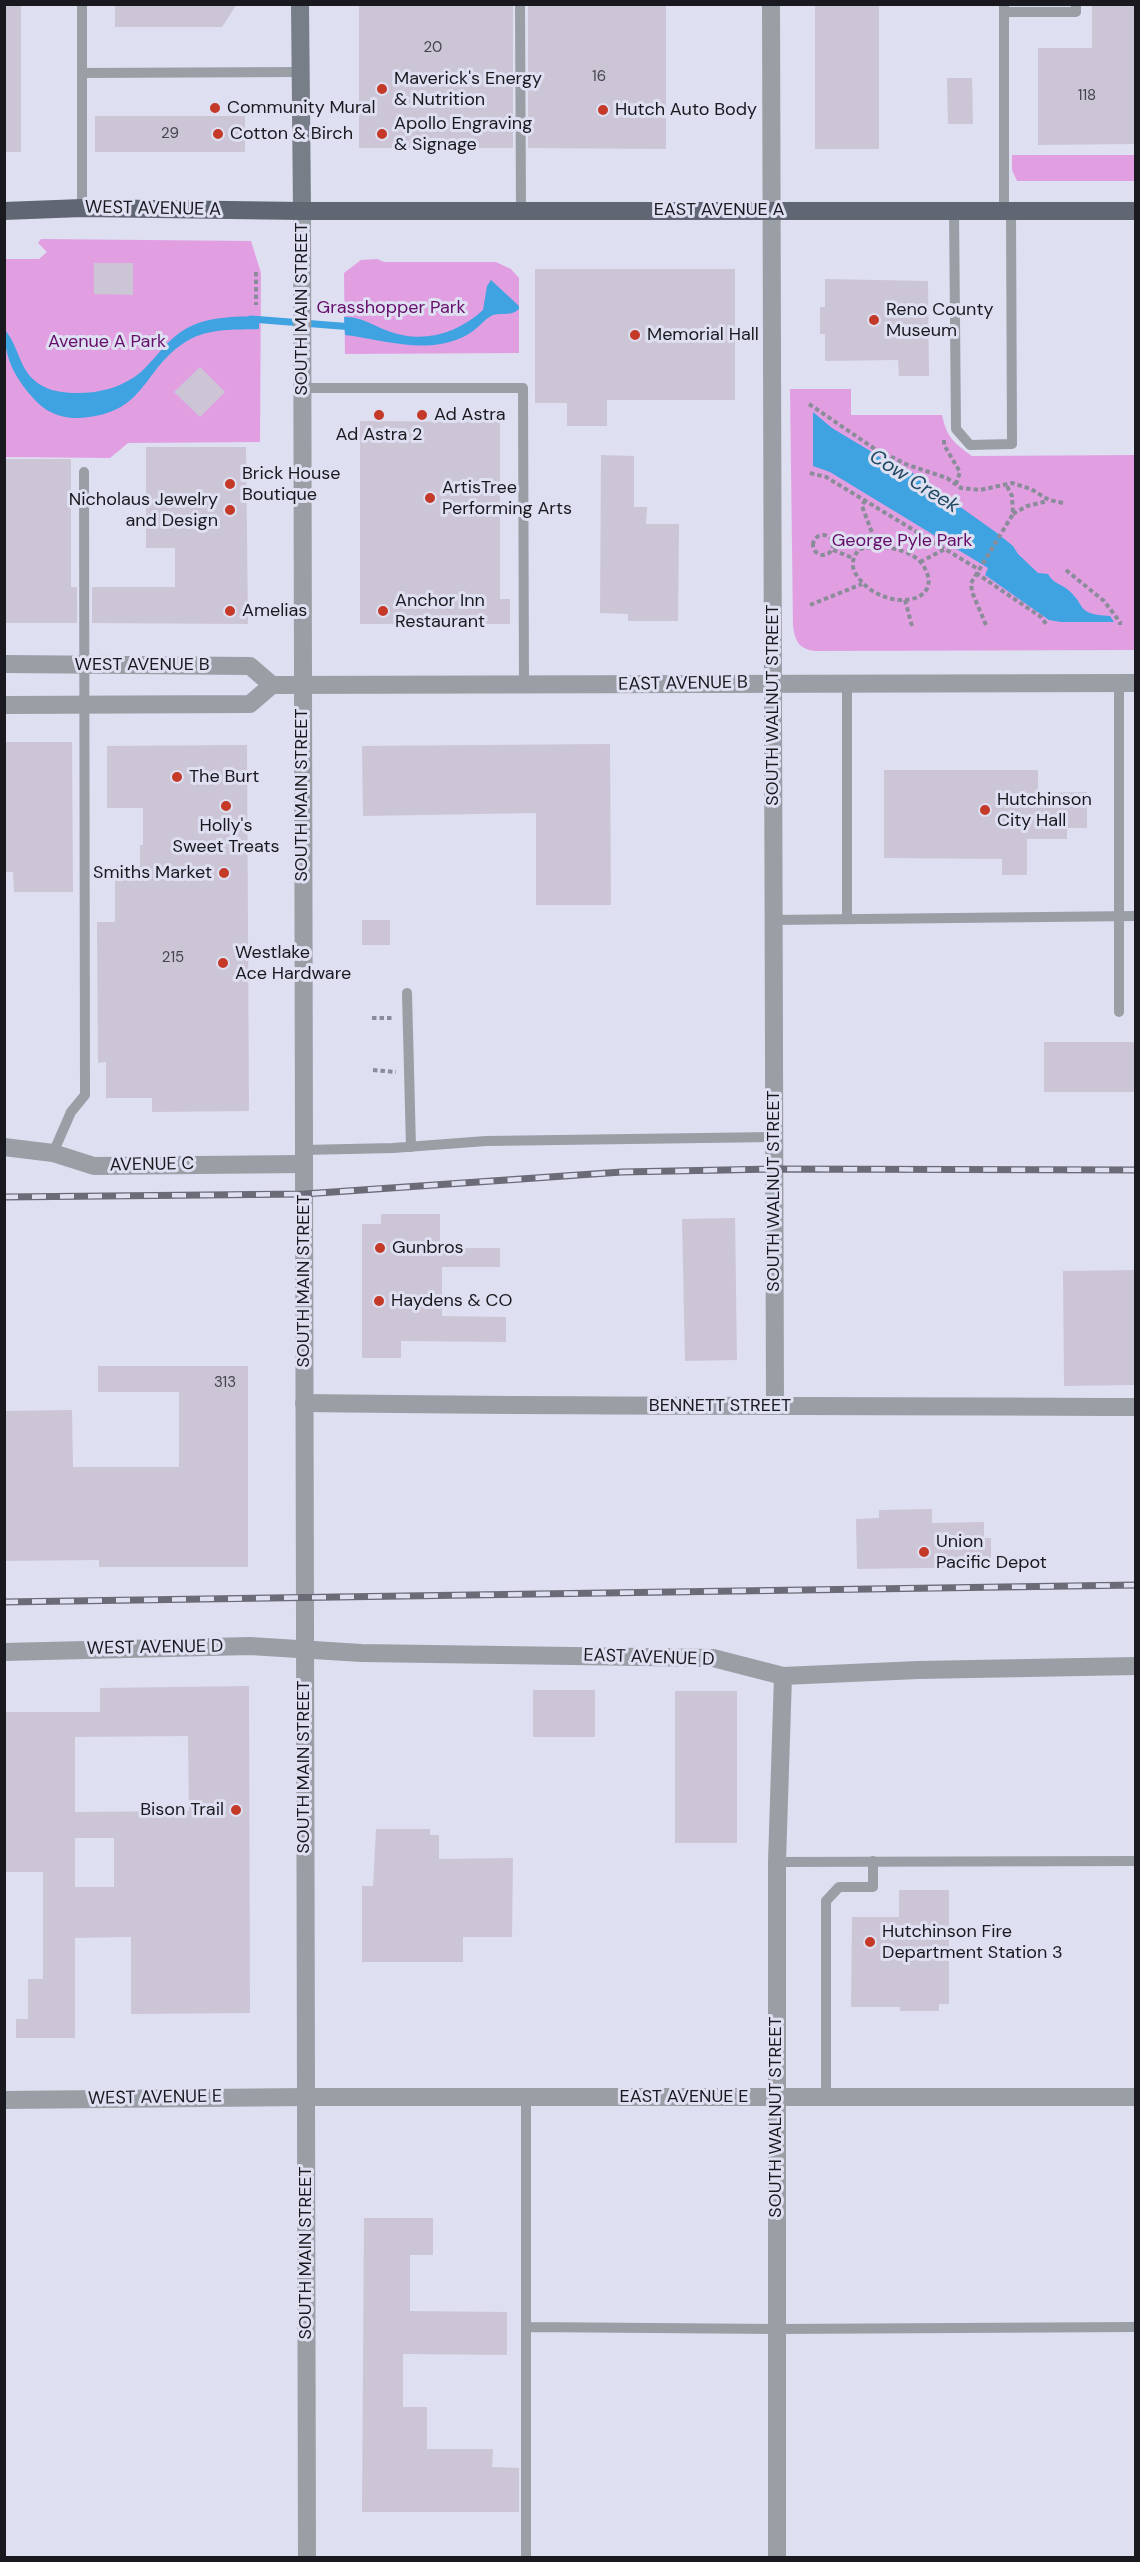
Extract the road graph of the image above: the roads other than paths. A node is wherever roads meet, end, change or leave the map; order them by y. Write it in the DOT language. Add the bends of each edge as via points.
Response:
graph roads {
  1 [pos="82,4"];
  2 [pos="300,4"];
  3 [pos="520,4"];
  4 [pos="771,4"];
  5 [pos="1076,4"];
  6 [pos="1004,8"];
  7 [pos="301,72"];
  8 [pos="82,73"];
  9 [pos="82,208"];
  10 [pos="522,209"];
  11 [pos="954,210"];
  12 [pos="4,211"];
  13 [pos="302,211"];
  14 [pos="771,211"];
  15 [pos="1007,211"];
  16 [pos="1136,211"];
  17 [pos="302,388"];
  18 [pos="84,472"];
  19 [pos="4,664"];
  20 [pos="85,664"];
  21 [pos="773,683"];
  22 [pos="1127,683"];
  23 [pos="847,684"];
  24 [pos="272,685"];
  25 [pos="302,685"];
  26 [pos="524,686"];
  27 [pos="4,705"];
  28 [pos="85,706"];
  29 [pos="1119,916"];
  30 [pos="1136,916"];
  31 [pos="847,919"];
  32 [pos="773,920"];
  33 [pos="407,993"];
  34 [pos="1119,1012"];
  35 [pos="774,1137"];
  36 [pos="4,1147"];
  37 [pos="411,1147"];
  38 [pos="53,1153"];
  39 [pos="303,1157"];
  40 [pos="304,1403"];
  41 [pos="775,1405"];
  42 [pos="1136,1407"];
  43 [pos="304,1649"];
  44 [pos="4,1652"];
  45 [pos="1136,1666"];
  46 [pos="783,1676"];
  47 [pos="873,1861"];
  48 [pos="1136,1861"];
  49 [pos="777,1862"];
  50 [pos="305,2097"];
  51 [pos="526,2097"];
  52 [pos="776,2097"];
  53 [pos="826,2097"];
  54 [pos="1136,2097"];
  55 [pos="4,2100"];
  56 [pos="527,2327"];
  57 [pos="1136,2327"];
  58 [pos="777,2329"];
  59 [pos="307,2558"];
  60 [pos="526,2558"];
  61 [pos="777,2558"];
  1 -- 8 [label="lane"];
  2 -- 7 [label="main road, SOUTH MAIN STREET"];
  3 -- 10 [label="lane"];
  4 -- 14 [label="street, SOUTH WALNUT STREET"];
  5 -- 6 [label="lane" via="1076,12"];
  6 -- 15 [label="lane"];
  7 -- 8 [label="lane"];
  7 -- 13 [label="main road, SOUTH MAIN STREET"];
  8 -- 9 [label="lane"];
  9 -- 12 [label="main road, WEST AVENUE A"];
  9 -- 13 [label="main road, WEST AVENUE A"];
  10 -- 13 [label="main road, EAST AVENUE A"];
  10 -- 14 [label="main road, EAST AVENUE A"];
  11 -- 14 [label="main road, EAST AVENUE A"];
  11 -- 15 [label="main road, EAST AVENUE A"];
  11 -- 15 [label="lane" via="956,429 970,445 1012,444"];
  13 -- 17 [label="street, SOUTH MAIN STREET"];
  14 -- 21 [label="street, SOUTH WALNUT STREET"];
  15 -- 16 [label="main road, EAST AVENUE A"];
  17 -- 25 [label="street, SOUTH MAIN STREET"];
  17 -- 26 [label="lane" via="523,388"];
  18 -- 20 [label="lane"];
  19 -- 20 [label="street, WEST AVENUE B"];
  20 -- 24 [label="street, WEST AVENUE B" via="250,666"];
  20 -- 28 [label="lane"];
  21 -- 23 [label="street, EAST AVENUE B"];
  21 -- 26 [label="street, EAST AVENUE B"];
  21 -- 32 [label="street, SOUTH WALNUT STREET"];
  22 -- 23 [label="street, EAST AVENUE B"];
  22 -- 29 [label="lane"];
  23 -- 31 [label="lane"];
  24 -- 25 [label="street"];
  24 -- 28 [label="street" via="250,704"];
  25 -- 26 [label="street, EAST AVENUE B"];
  25 -- 39 [label="street, SOUTH MAIN STREET"];
  27 -- 28 [label="street"];
  28 -- 38 [label="lane" via="85,1095 71,1112"];
  29 -- 30 [label="lane"];
  29 -- 31 [label="lane"];
  29 -- 34 [label="lane"];
  31 -- 32 [label="lane"];
  32 -- 35 [label="street, SOUTH WALNUT STREET"];
  33 -- 37 [label="lane"];
  35 -- 37 [label="lane" via="496,1141"];
  35 -- 41 [label="street, SOUTH WALNUT STREET"];
  36 -- 38 [label="street, AVENUE C"];
  37 -- 39 [label="lane"];
  38 -- 39 [label="street, AVENUE C" via="94,1166"];
  39 -- 40 [label="street, SOUTH MAIN STREET"];
  40 -- 41 [label="street, BENNETT STREET"];
  40 -- 43 [label="street, SOUTH MAIN STREET"];
  41 -- 42 [label="street, BENNETT STREET"];
  43 -- 44 [label="street, WEST AVENUE D" via="250,1646"];
  43 -- 46 [label="street, EAST AVENUE D" via="713,1658"];
  43 -- 50 [label="street, SOUTH MAIN STREET"];
  45 -- 46 [label="street, EAST AVENUE D"];
  46 -- 49 [label="street, SOUTH WALNUT STREET"];
  47 -- 48 [label="lane"];
  47 -- 49 [label="lane"];
  47 -- 53 [label="lane" via="873,1887 839,1887 826,1902"];
  49 -- 52 [label="street, SOUTH WALNUT STREET"];
  50 -- 51 [label="street, EAST AVENUE E"];
  50 -- 55 [label="street, WEST AVENUE E"];
  50 -- 59 [label="street, SOUTH MAIN STREET"];
  51 -- 52 [label="street, EAST AVENUE E"];
  51 -- 56 [label="lane"];
  52 -- 53 [label="street, EAST AVENUE E"];
  52 -- 58 [label="street, SOUTH WALNUT STREET"];
  53 -- 54 [label="street, EAST AVENUE E"];
  56 -- 58 [label="lane"];
  56 -- 60 [label="lane"];
  57 -- 58 [label="lane"];
  58 -- 61 [label="street, SOUTH WALNUT STREET"];
}
